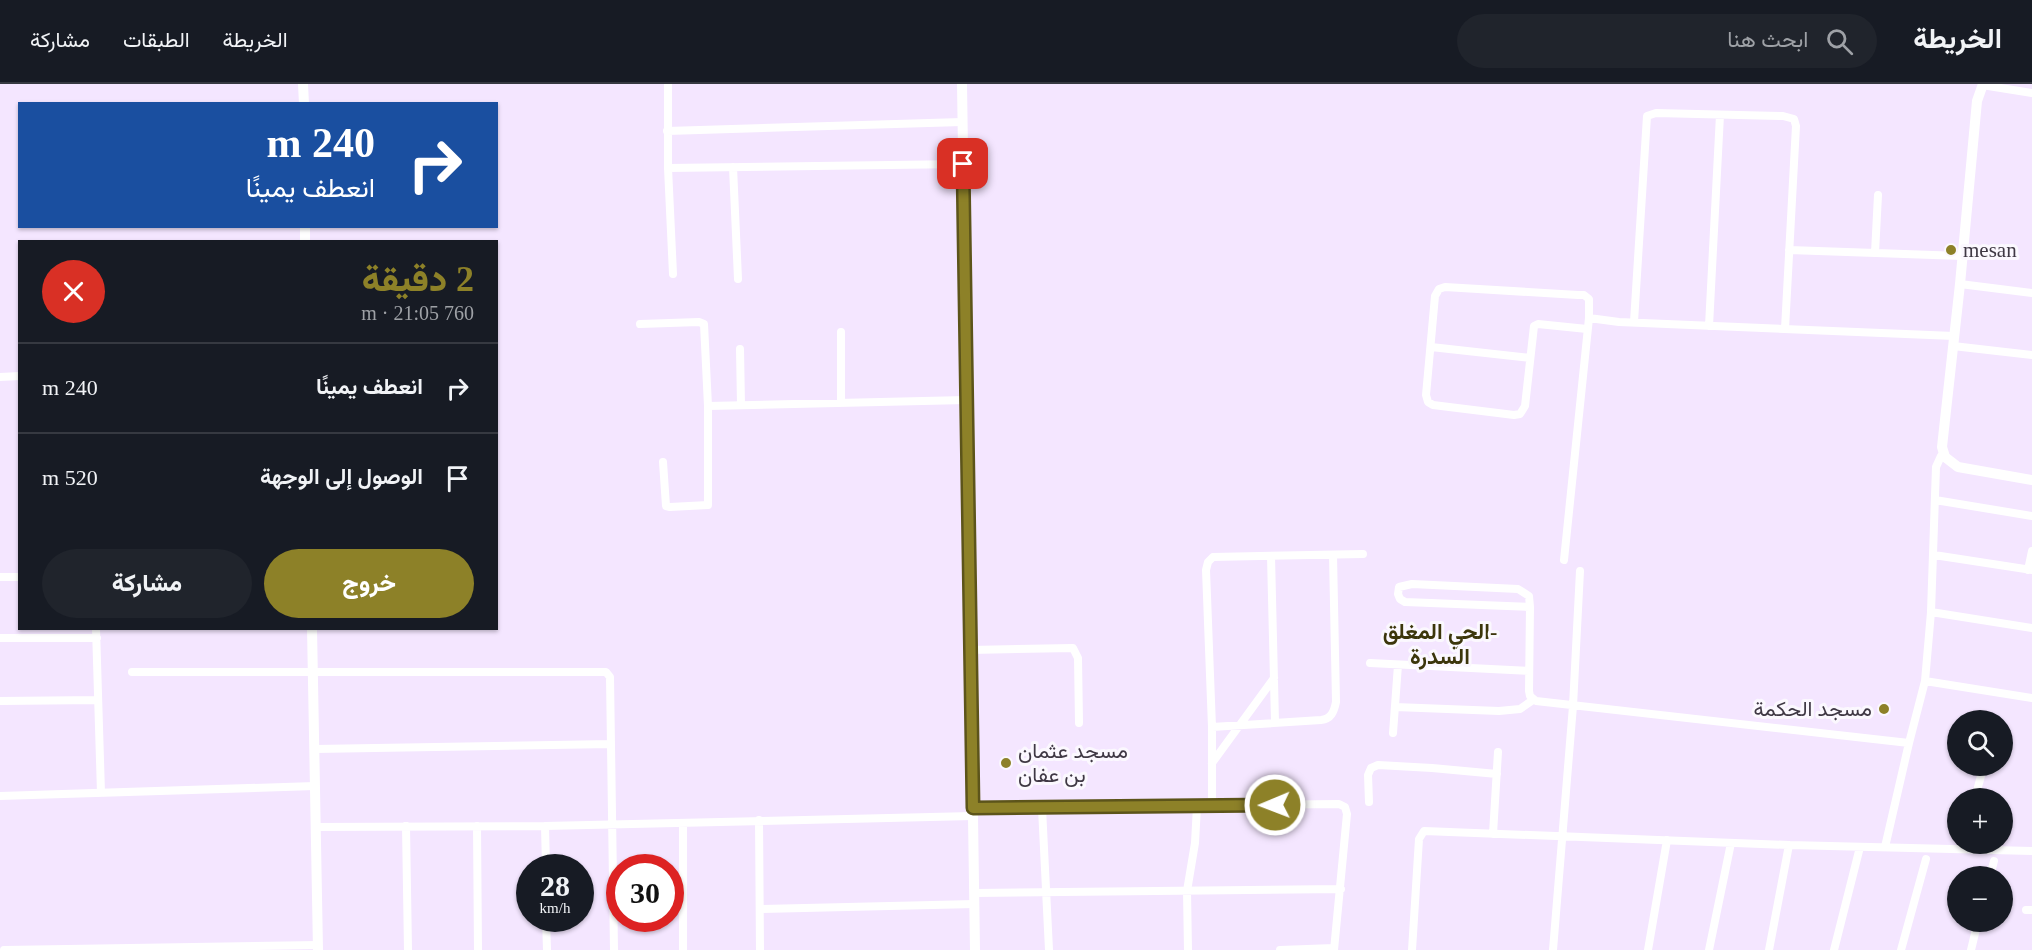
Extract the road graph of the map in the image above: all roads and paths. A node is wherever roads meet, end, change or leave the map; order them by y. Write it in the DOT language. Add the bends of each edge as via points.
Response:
graph roads {
  1 [pos="303,84"];
  2 [pos="668,84"];
  3 [pos="962,84"];
  4 [pos="1982,85"];
  5 [pos="2032,93"];
  6 [pos="304,102"];
  7 [pos="1720,115"];
  8 [pos="962,122"];
  9 [pos="667,131"];
  10 [pos="963,164"];
  11 [pos="668,168"];
  12 [pos="733,168"];
  13 [pos="1878,195"];
  14 [pos="1789,250"];
  15 [pos="1875,253"];
  16 [pos="1962,256"];
  17 [pos="673,274"];
  18 [pos="738,279"];
  19 [pos="1960,284"];
  20 [pos="2032,293"];
  21 [pos="1589,318"];
  22 [pos="1634,322"];
  23 [pos="640,324"];
  24 [pos="1709,326"];
  25 [pos="1587,329"];
  26 [pos="1785,329"];
  27 [pos="841,332"];
  28 [pos="1954,341"];
  29 [pos="1431,347"];
  30 [pos="740,349"];
  31 [pos="2032,355"];
  32 [pos="1530,358"];
  33 [pos="18,376"];
  34 [pos="0,377"];
  35 [pos="966,400"];
  36 [pos="841,403"];
  37 [pos="741,405"];
  38 [pos="708,406"];
  39 [pos="1945,457"];
  40 [pos="663,462"];
  41 [pos="2032,480"];
  42 [pos="1935,500"];
  43 [pos="2032,516"];
  44 [pos="2032,551"];
  45 [pos="1363,554"];
  46 [pos="1333,555"];
  47 [pos="1934,555"];
  48 [pos="1271,556"];
  49 [pos="1564,560"];
  50 [pos="2030,570"];
  51 [pos="1580,571"];
  52 [pos="0,577"];
  53 [pos="18,577"];
  54 [pos="1530,607"];
  55 [pos="1931,612"];
  56 [pos="2032,628"];
  57 [pos="312,630"];
  58 [pos="97,633"];
  59 [pos="0,638"];
  60 [pos="970,650"];
  61 [pos="1370,663"];
  62 [pos="1398,665"];
  63 [pos="1529,671"];
  64 [pos="132,672"];
  65 [pos="313,673"];
  66 [pos="1274,678"];
  67 [pos="1925,681"];
  68 [pos="2032,698"];
  69 [pos="98,700"];
  70 [pos="1533,700"];
  71 [pos="0,701"];
  72 [pos="1573,706"];
  73 [pos="1395,707"];
  74 [pos="1275,722"];
  75 [pos="1079,723"];
  76 [pos="1240,725"];
  77 [pos="1212,727"];
  78 [pos="1393,733"];
  79 [pos="1909,743"];
  80 [pos="611,744"];
  81 [pos="315,749"];
  82 [pos="1498,752"];
  83 [pos="1212,763"];
  84 [pos="1497,774"];
  85 [pos="315,786"];
  86 [pos="100,794"];
  87 [pos="0,796"];
  88 [pos="1369,802"];
  89 [pos="1197,806"];
  90 [pos="1212,806"];
  91 [pos="1042,808"];
  92 [pos="973,812"];
  93 [pos="759,820"];
  94 [pos="683,823"];
  95 [pos="611,824"];
  96 [pos="406,826"];
  97 [pos="477,826"];
  98 [pos="545,826"];
  99 [pos="315,827"];
  100 [pos="1493,834"];
  101 [pos="1562,838"];
  102 [pos="1667,840"];
  103 [pos="1731,843"];
  104 [pos="1789,845"];
  105 [pos="1947,846"];
  106 [pos="1860,847"];
  107 [pos="1885,848"];
  108 [pos="2013,850"];
  109 [pos="2032,851"];
  110 [pos="546,854"];
  111 [pos="1926,859"];
  112 [pos="1994,861"];
  113 [pos="1993,866"];
  114 [pos="1341,889"];
  115 [pos="1187,891"];
  116 [pos="1047,894"];
  117 [pos="975,898"];
  118 [pos="759,909"];
  119 [pos="546,932"];
  120 [pos="1975,932"];
  121 [pos="318,947"];
  122 [pos="1334,949"];
  123 [pos="4,950"];
  124 [pos="408,950"];
  125 [pos="478,950"];
  126 [pos="547,950"];
  127 [pos="614,950"];
  128 [pos="683,950"];
  129 [pos="760,950"];
  130 [pos="975,950"];
  131 [pos="1050,950"];
  132 [pos="1188,950"];
  133 [pos="1280,950"];
  134 [pos="1412,950"];
  135 [pos="1554,950"];
  136 [pos="1648,950"];
  137 [pos="1709,950"];
  138 [pos="1769,950"];
  139 [pos="1834,950"];
  140 [pos="1901,950"];
  141 [pos="1971,950"];
  1 -- 6 [label="street"];
  2 -- 9 [label="street"];
  3 -- 8 [label="street"];
  4 -- 5 [label="street"];
  4 -- 16 [label="street" via="1977,101"];
  7 -- 14 [label="street" via="1783,116 1795,120"];
  7 -- 22 [label="street" via="1647,116"];
  7 -- 24 [label="street"];
  8 -- 9 [label="street"];
  8 -- 10 [label="street"];
  9 -- 11 [label="street"];
  10 -- 12 [label="street"];
  10 -- 35 [label="street"];
  11 -- 12 [label="street"];
  11 -- 17 [label="street"];
  12 -- 18 [label="street"];
  13 -- 15 [label="street"];
  14 -- 15 [label="street"];
  14 -- 26 [label="street"];
  15 -- 16 [label="street"];
  16 -- 19 [label="street"];
  19 -- 20 [label="street"];
  19 -- 28 [label="street"];
  21 -- 22 [label="street"];
  21 -- 25 [label="street"];
  21 -- 29 [label="street" via="1590,301 1584,296 1442,288 1435,296"];
  22 -- 24 [label="street"];
  23 -- 38 [label="street" via="704,324"];
  24 -- 26 [label="street"];
  25 -- 32 [label="street" via="1536,324"];
  25 -- 49 [label="street"];
  26 -- 28 [label="street"];
  27 -- 36 [label="street"];
  28 -- 31 [label="street"];
  28 -- 39 [label="street" via="1941,441"];
  29 -- 32 [label="street"];
  29 -- 32 [label="street" via="1428,402 1493,413 1517,415 1523,411"];
  30 -- 37 [label="street"];
  33 -- 34 [label="street"];
  35 -- 36 [label="street"];
  35 -- 60 [label="street"];
  36 -- 37 [label="street"];
  37 -- 38 [label="street"];
  38 -- 40 [label="street" via="708,505 667,507"];
  39 -- 41 [label="street" via="1964,469"];
  39 -- 42 [label="street" via="1937,462"];
  42 -- 43 [label="street"];
  42 -- 47 [label="street"];
  44 -- 50 [label="street"];
  45 -- 46 [label="street"];
  46 -- 48 [label="street"];
  46 -- 74 [label="street" via="1335,709 1325,720"];
  47 -- 50 [label="street"];
  47 -- 55 [label="street"];
  48 -- 66 [label="street"];
  48 -- 77 [label="street" via="1213,557 1208,562"];
  51 -- 72 [label="street"];
  52 -- 53 [label="street"];
  54 -- 54 [label="street" via="1529,596 1518,589 1412,584 1399,587 1398,594 1405,603"];
  54 -- 63 [label="street"];
  55 -- 56 [label="street"];
  55 -- 67 [label="street"];
  57 -- 65 [label="street"];
  58 -- 59 [label="street"];
  58 -- 69 [label="street"];
  60 -- 75 [label="street" via="1073,648 1078,658"];
  60 -- 92 [label="street"];
  61 -- 62 [label="street"];
  62 -- 63 [label="street"];
  62 -- 73 [label="street"];
  63 -- 70 [label="street"];
  64 -- 65 [label="street"];
  65 -- 80 [label="street" via="606,672 610,677"];
  65 -- 81 [label="street"];
  66 -- 74 [label="street"];
  66 -- 76 [label="street"];
  67 -- 68 [label="street"];
  67 -- 79 [label="street"];
  69 -- 71 [label="street"];
  69 -- 86 [label="street"];
  70 -- 72 [label="street"];
  70 -- 73 [label="street" via="1520,708 1499,711"];
  72 -- 79 [label="street"];
  72 -- 101 [label="street"];
  73 -- 78 [label="street"];
  74 -- 76 [label="street"];
  76 -- 77 [label="street"];
  76 -- 83 [label="street"];
  77 -- 83 [label="street"];
  79 -- 107 [label="street"];
  80 -- 81 [label="street"];
  80 -- 95 [label="street"];
  81 -- 85 [label="street"];
  82 -- 84 [label="street"];
  83 -- 90 [label="street"];
  84 -- 88 [label="street" via="1378,765 1368,775"];
  84 -- 100 [label="street"];
  85 -- 86 [label="street"];
  85 -- 99 [label="street"];
  86 -- 87 [label="street"];
  89 -- 90 [label="street"];
  89 -- 91 [label="street"];
  89 -- 115 [label="street"];
  90 -- 114 [label="street" via="1345,807"];
  91 -- 92 [label="street"];
  91 -- 116 [label="street"];
  92 -- 93 [label="street"];
  92 -- 117 [label="street"];
  93 -- 94 [label="street"];
  93 -- 118 [label="street"];
  94 -- 95 [label="street"];
  94 -- 128 [label="street"];
  95 -- 98 [label="street"];
  95 -- 127 [label="street"];
  96 -- 97 [label="street"];
  96 -- 99 [label="street"];
  96 -- 124 [label="street"];
  97 -- 98 [label="street"];
  97 -- 125 [label="street"];
  98 -- 110 [label="street"];
  99 -- 121 [label="street"];
  100 -- 101 [label="street"];
  100 -- 134 [label="street" via="1420,834"];
  101 -- 102 [label="street"];
  101 -- 135 [label="street"];
  102 -- 103 [label="street"];
  102 -- 136 [label="street"];
  103 -- 104 [label="street"];
  103 -- 137 [label="street"];
  104 -- 106 [label="street"];
  104 -- 138 [label="street"];
  105 -- 107 [label="street"];
  106 -- 107 [label="street"];
  106 -- 139 [label="street"];
  108 -- 109 [label="street"];
  111 -- 140 [label="street"];
  112 -- 113 [label="street"];
  114 -- 115 [label="street"];
  114 -- 122 [label="street"];
  115 -- 116 [label="street"];
  115 -- 132 [label="street"];
  116 -- 117 [label="street"];
  116 -- 131 [label="street"];
  117 -- 118 [label="street"];
  117 -- 130 [label="street"];
  118 -- 129 [label="street"];
  119 -- 126 [label="street"];
  120 -- 141 [label="street"];
  121 -- 123 [label="street"];
  122 -- 133 [label="street"];
}
